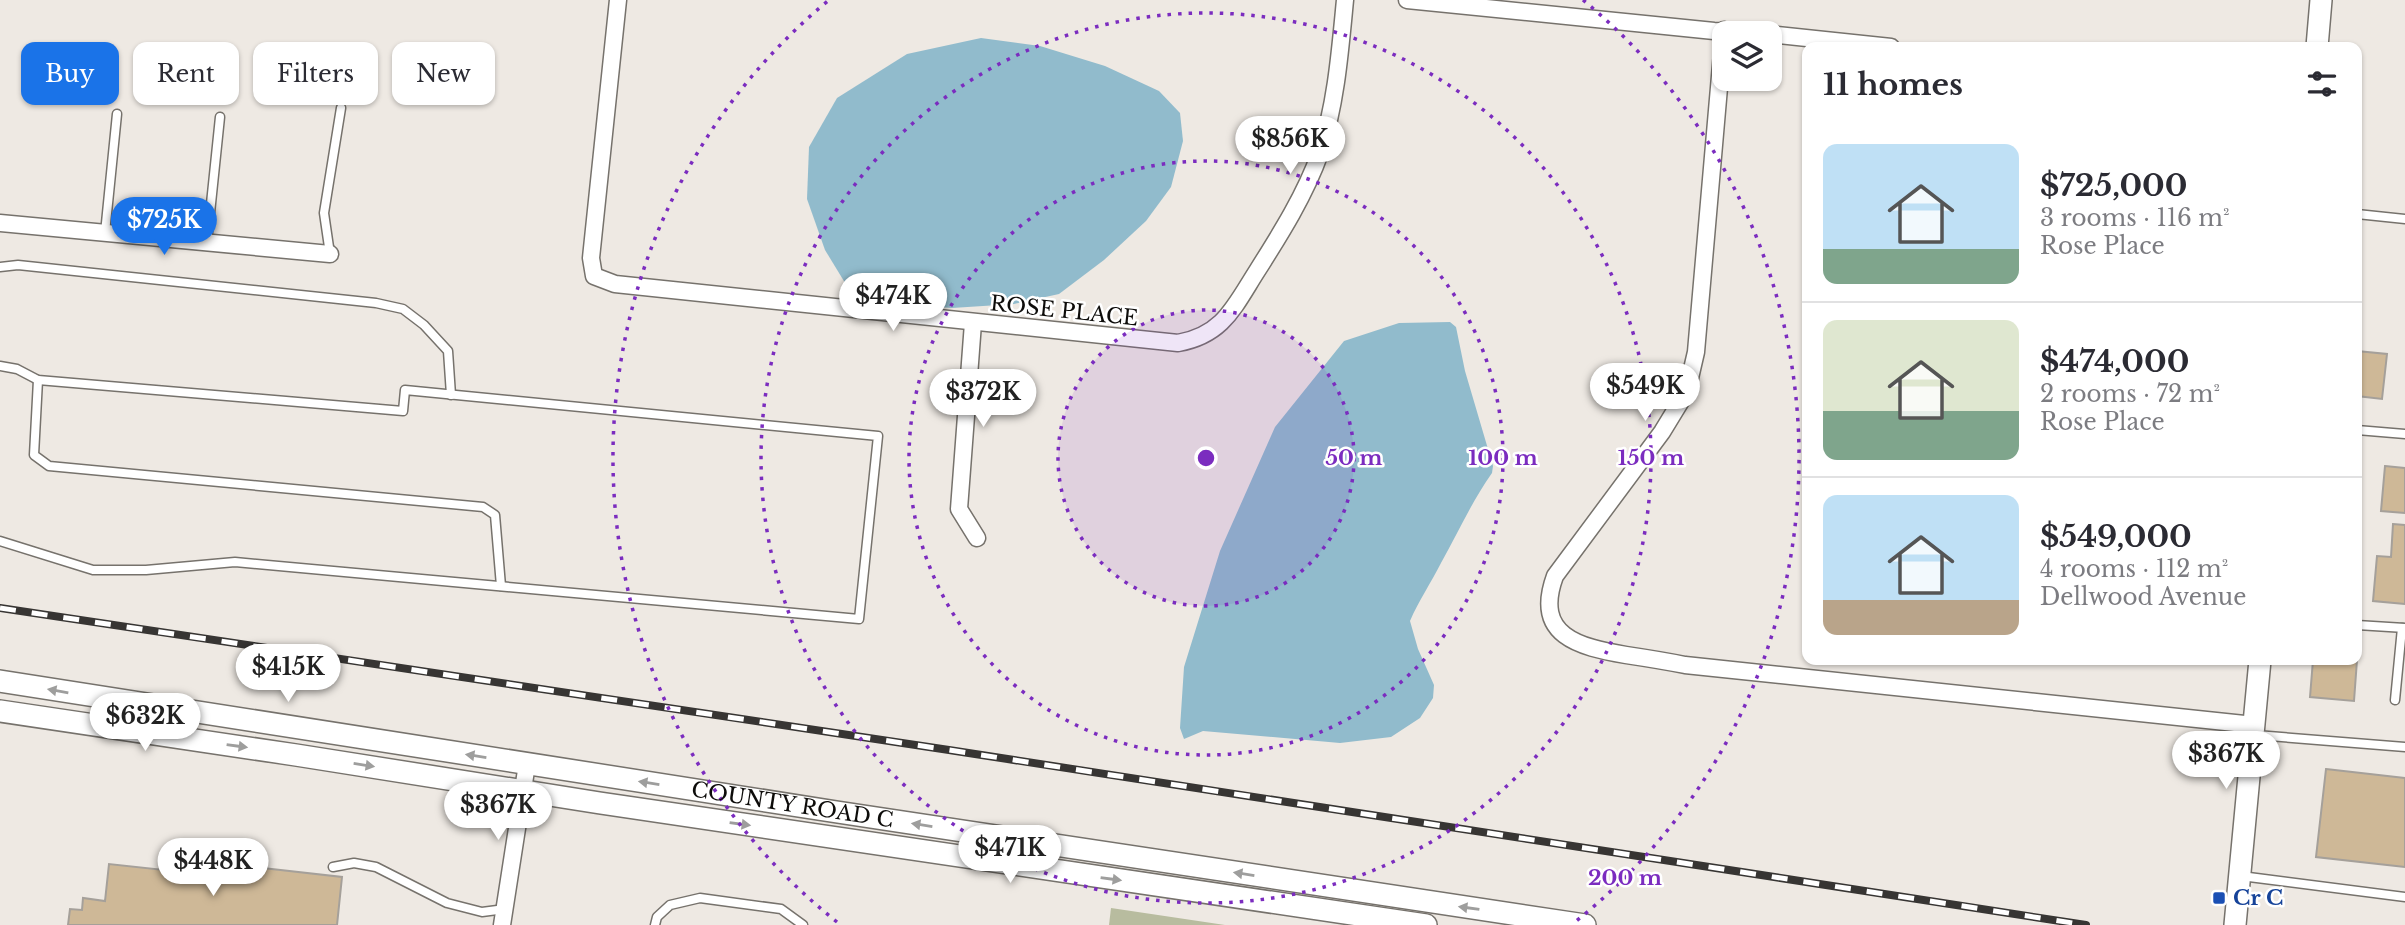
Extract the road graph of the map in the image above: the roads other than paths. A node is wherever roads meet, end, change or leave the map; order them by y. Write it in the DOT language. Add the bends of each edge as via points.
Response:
graph roads {
  1 [pos="618,0"];
  2 [pos="1345,0"];
  3 [pos="1407,0"];
  4 [pos="2321,0"];
  5 [pos="1712,29"];
  6 [pos="1782,35"];
  7 [pos="1844,42"];
  8 [pos="2317,42"];
  9 [pos="1719,91"];
  10 [pos="341,108"];
  11 [pos="117,114"];
  12 [pos="220,117"];
  13 [pos="2362,215"];
  14 [pos="2405,219"];
  15 [pos="0,223"];
  16 [pos="105,233"];
  17 [pos="207,242"];
  18 [pos="330,254"];
  19 [pos="0,267"];
  20 [pos="973,323"];
  21 [pos="0,366"];
  22 [pos="38,380"];
  23 [pos="451,395"];
  24 [pos="2362,430"];
  25 [pos="2405,434"];
  26 [pos="977,538"];
  27 [pos="0,541"];
  28 [pos="501,586"];
  29 [pos="2362,625"];
  30 [pos="2403,628"];
  31 [pos="2260,665"];
  32 [pos="0,681"];
  33 [pos="2395,701"];
  34 [pos="0,711"];
  35 [pos="2253,730"];
  36 [pos="2405,747"];
  37 [pos="527,764"];
  38 [pos="523,791"];
  39 [pos="332,867"];
  40 [pos="2239,875"];
  41 [pos="2405,897"];
  42 [pos="503,917"];
  43 [pos="655,925"];
  44 [pos="803,925"];
  45 [pos="1426,925"];
  46 [pos="1585,925"];
  47 [pos="2235,925"];
  1 -- 20 [label="street, ROSE PLACE" via="591,258 594,276 615,284"];
  2 -- 20 [label="street, ROSE PLACE" via="1332,109 1320,153 1280,236 1225,320 1198,340 1178,344"];
  3 -- 5 [label="street"];
  4 -- 8 [label="main road"];
  6 -- 7 [label="street"];
  9 -- 35 [label="street" via="1696,352 1687,391 1662,432 1558,571 1550,607 1563,634 1593,649 1685,665"];
  10 -- 18 [label="lane" via="324,213"];
  11 -- 16 [label="lane"];
  12 -- 17 [label="lane"];
  13 -- 14 [label="lane"];
  15 -- 16 [label="street"];
  16 -- 17 [label="street"];
  17 -- 18 [label="street"];
  19 -- 23 [label="lane" via="18,265 403,309 448,351"];
  20 -- 26 [label="street" via="958,509"];
  21 -- 22 [label="lane"];
  22 -- 23 [label="lane" via="403,411 405,390"];
  22 -- 28 [label="lane" via="34,455 49,466 483,508 495,515"];
  23 -- 28 [label="lane" via="878,436 859,619"];
  24 -- 25 [label="lane"];
  27 -- 28 [label="lane" via="93,570 235,562"];
  29 -- 30 [label="lane"];
  30 -- 33 [label="lane"];
  31 -- 35 [label="main road"];
  37 -- 32 [label="main road, COUNTY ROAD C, one-way"];
  34 -- 38 [label="main road, COUNTY ROAD C, one-way"];
  35 -- 36 [label="lane"];
  35 -- 40 [label="main road"];
  37 -- 38 [label="street"];
  46 -- 37 [label="main road, COUNTY ROAD C, one-way"];
  38 -- 42 [label="street"];
  38 -- 45 [label="main road, COUNTY ROAD C, one-way"];
  39 -- 42 [label="lane" via="354,863 376,867 447,903"];
  40 -- 41 [label="lane"];
  40 -- 47 [label="main road"];
  43 -- 44 [label="lane" via="670,905 700,898 781,909"];
}
